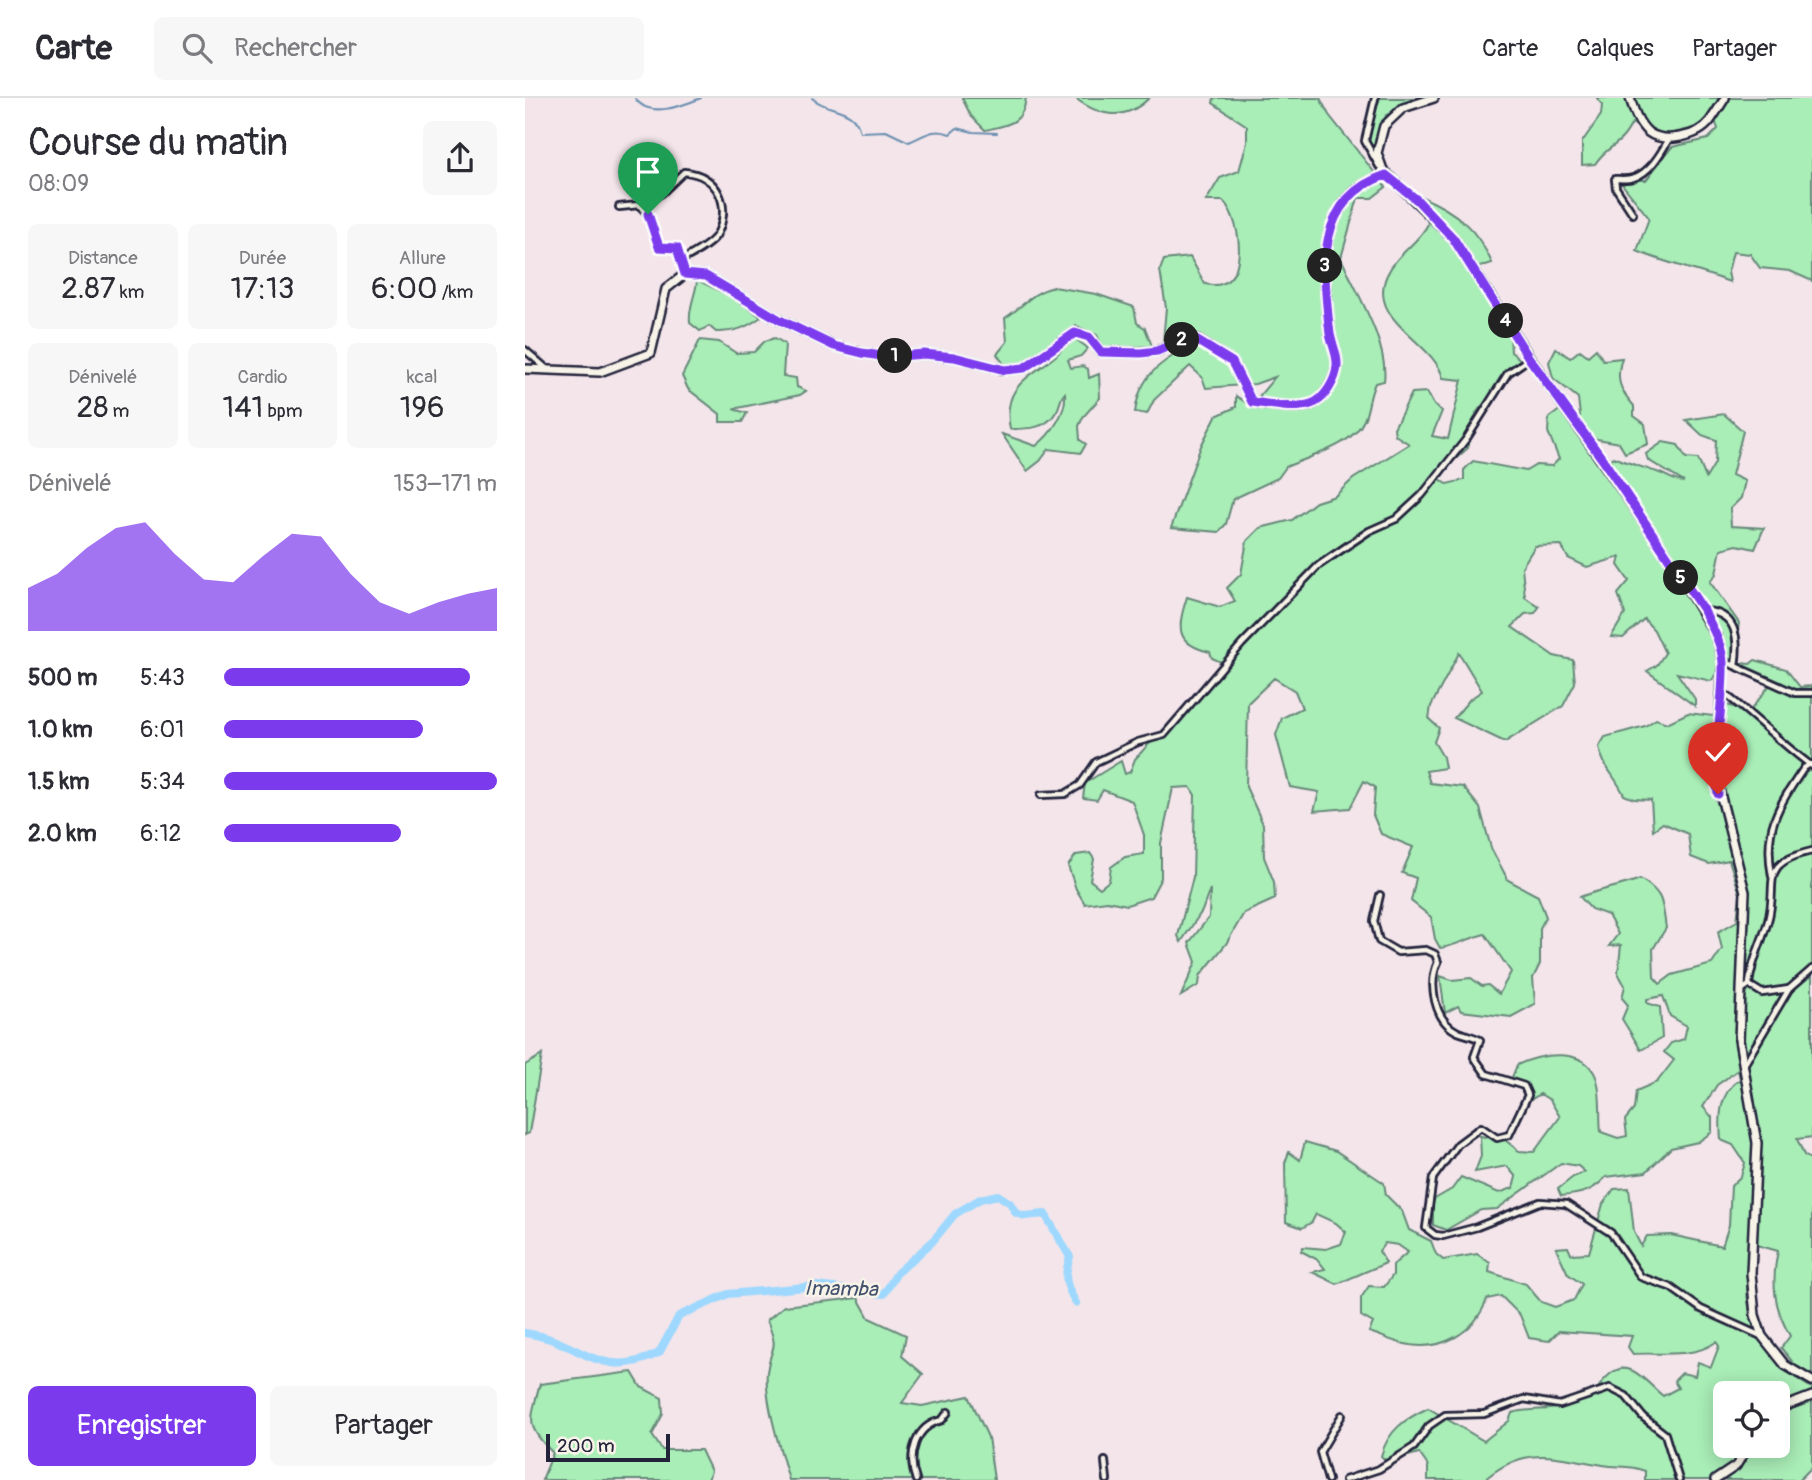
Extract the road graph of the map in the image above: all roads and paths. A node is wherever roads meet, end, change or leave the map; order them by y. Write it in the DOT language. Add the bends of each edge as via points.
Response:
graph roads {
  1 [pos="1375,98"];
  2 [pos="1434,98"];
  3 [pos="1630,98"];
  4 [pos="1725,98"];
  5 [pos="1670,138"];
  6 [pos="1386,175"];
  7 [pos="639,205"];
  8 [pos="619,207"];
  9 [pos="1633,215"];
  10 [pos="680,261"];
  11 [pos="685,274"];
  12 [pos="525,350"];
  13 [pos="1529,358"];
  14 [pos="525,369"];
  15 [pos="547,369"];
  16 [pos="1704,611"];
  17 [pos="1723,661"];
  18 [pos="1735,666"];
  19 [pos="1721,692"];
  20 [pos="1812,692"];
  21 [pos="1811,765"];
  22 [pos="1041,795"];
  23 [pos="1812,851"];
  24 [pos="1772,876"];
  25 [pos="1380,895"];
  26 [pos="1812,969"];
  27 [pos="1746,987"];
  28 [pos="1789,989"];
  29 [pos="1742,1069"];
  30 [pos="1762,1336"];
  31 [pos="1812,1381"];
  32 [pos="1812,1396"];
  33 [pos="1790,1404"];
  34 [pos="948,1412"];
  35 [pos="1342,1415"];
  36 [pos="1741,1458"];
  37 [pos="1105,1461"];
  38 [pos="916,1480"];
  39 [pos="1107,1480"];
  40 [pos="1328,1480"];
  41 [pos="1345,1480"];
  42 [pos="1679,1480"];
  43 [pos="1715,1480"];
  1 -- 6 [label="street" via="1365,141"];
  2 -- 6 [label="street" via="1403,108 1384,126 1377,153"];
  3 -- 5 [label="street" via="1637,118 1649,132"];
  4 -- 5 [label="street" via="1709,123"];
  5 -- 9 [label="street" via="1641,174 1615,179"];
  6 -- 11 [label="street" via="1363,182 1330,226 1325,293 1337,368 1322,398 1309,405 1252,402 1232,362 1196,340 1185,339 1157,351 1122,354 1101,352 1089,337 1075,333 1024,368 1005,370 954,357 862,353 834,346 780,320 706,276"];
  6 -- 13 [label="street" via="1453,238"];
  7 -- 8 [label="street"];
  7 -- 10 [label="street" via="648,214 659,247 677,248"];
  7 -- 10 [label="street" via="662,193 684,172 716,185 724,207 715,238"];
  10 -- 11 [label="street"];
  11 -- 15 [label="street" via="666,289 652,353 600,372"];
  12 -- 15 [label="street"];
  13 -- 16 [label="street"];
  13 -- 22 [label="street" via="1508,373 1467,438 1422,495 1396,519 1369,531 1319,565 1164,734 1096,762 1080,785 1065,794"];
  14 -- 15 [label="street"];
  16 -- 17 [label="street"];
  16 -- 18 [label="street" via="1716,613 1736,631"];
  17 -- 18 [label="street"];
  17 -- 19 [label="street"];
  18 -- 20 [label="street" via="1795,693"];
  19 -- 21 [label="street"];
  19 -- 27 [label="street" via="1716,777 1745,892"];
  21 -- 24 [label="street" via="1804,768 1775,815 1768,849"];
  23 -- 24 [label="street" via="1787,859"];
  24 -- 27 [label="street" via="1768,921"];
  25 -- 30 [label="street" via="1374,921 1379,941 1398,952 1426,950 1435,954 1434,1001 1439,1011 1455,1030 1480,1040 1474,1058 1483,1071 1524,1086 1528,1095 1509,1135 1497,1138 1481,1127 1454,1149 1431,1182 1426,1227 1443,1236 1540,1202 1566,1204 1611,1233 1646,1281 1671,1287 1701,1309"];
  26 -- 28 [label="street"];
  27 -- 28 [label="street" via="1762,993"];
  27 -- 29 [label="street" via="1739,1040"];
  28 -- 29 [label="street"];
  29 -- 30 [label="street" via="1757,1143 1751,1273"];
  30 -- 31 [label="street" via="1785,1365"];
  32 -- 33 [label="street"];
  34 -- 38 [label="street" via="917,1435 912,1468"];
  35 -- 40 [label="street" via="1320,1452"];
  36 -- 43 [label="street"];
  37 -- 39 [label="street"];
  41 -- 42 [label="street" via="1379,1468 1414,1447 1429,1426 1445,1415 1484,1414 1524,1399 1560,1405 1610,1388 1626,1396 1665,1434"];
}
